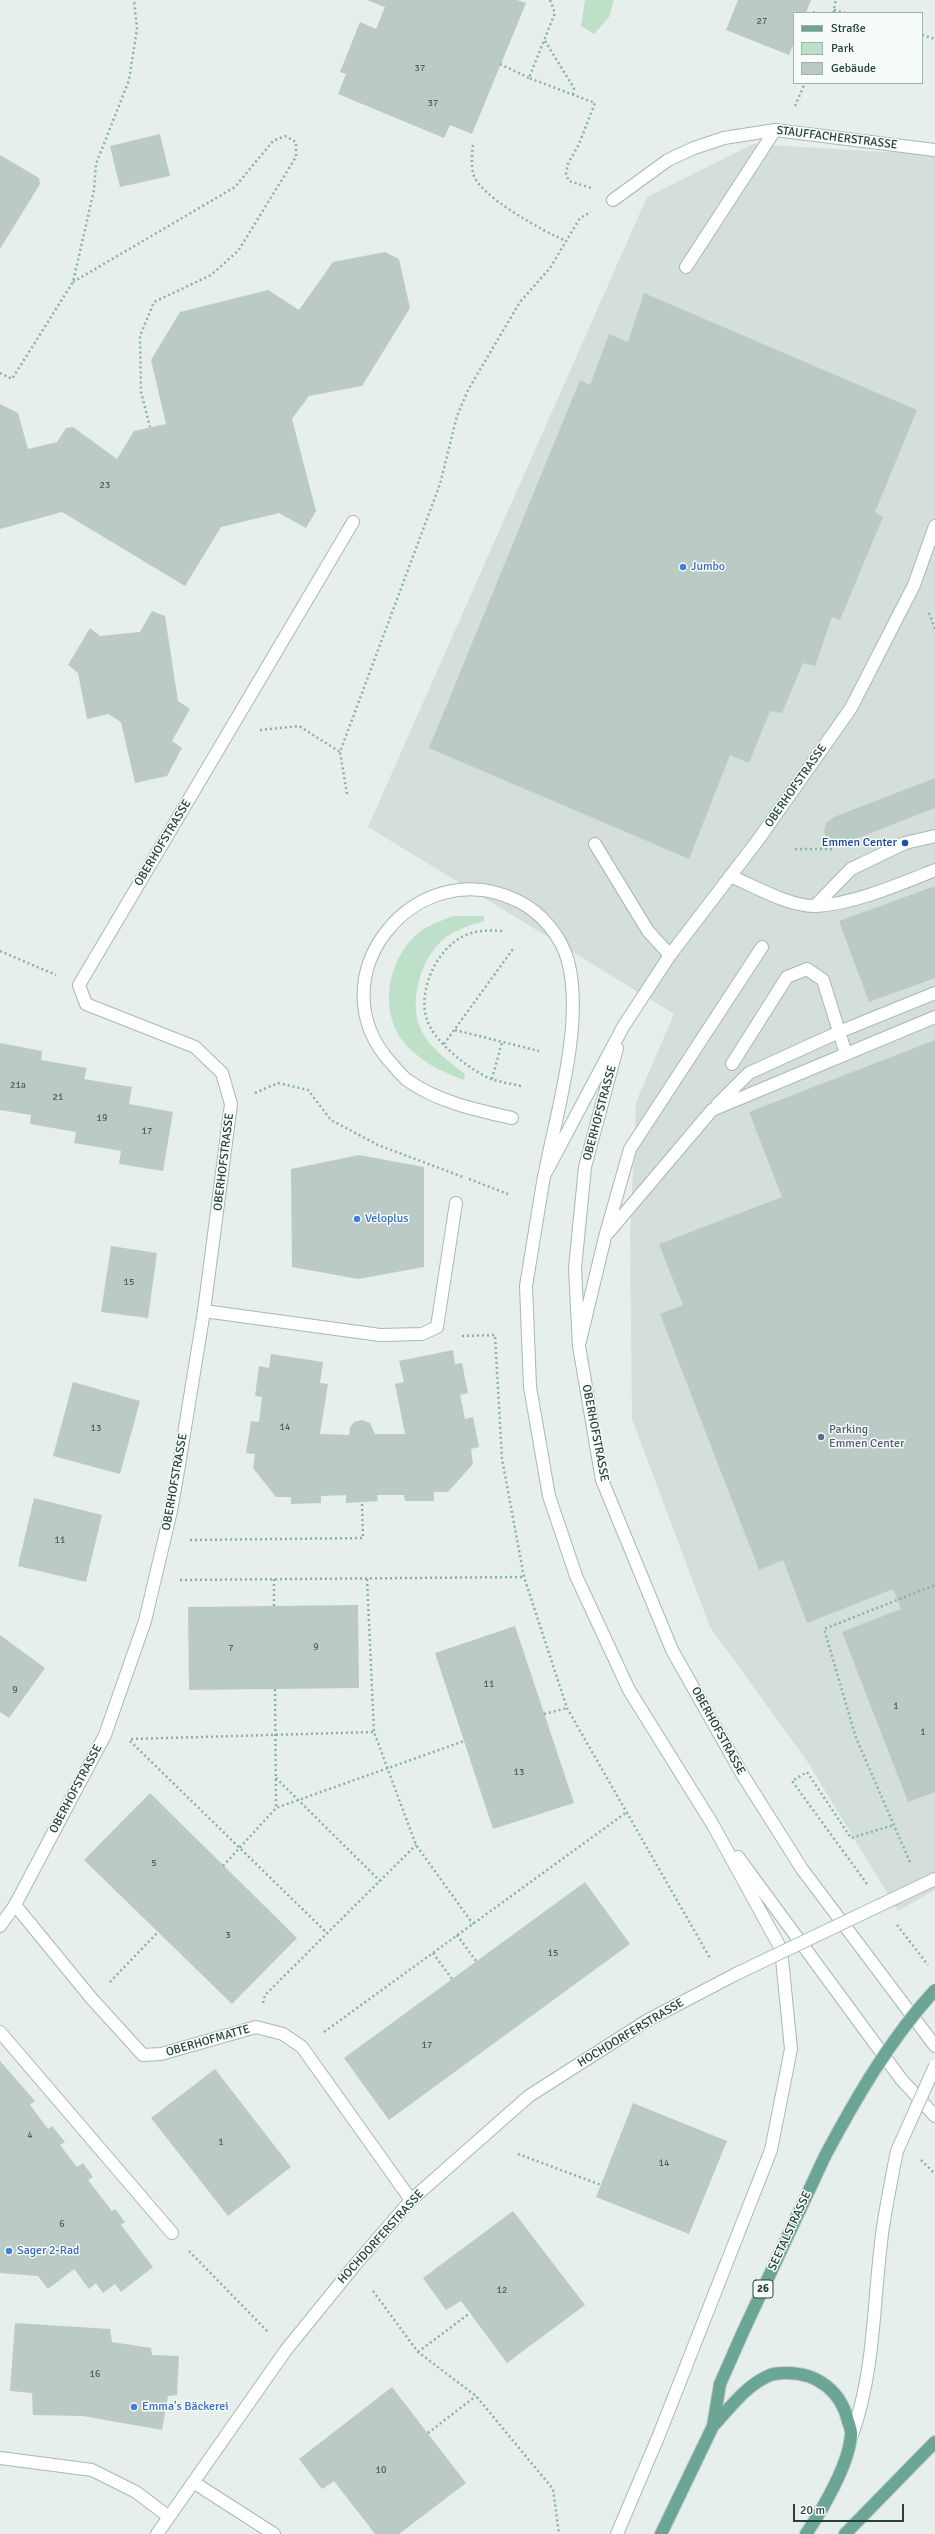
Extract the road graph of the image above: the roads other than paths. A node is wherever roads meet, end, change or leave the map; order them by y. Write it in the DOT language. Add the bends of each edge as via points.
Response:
graph roads {
  1 [pos="775,130"];
  2 [pos="935,150"];
  3 [pos="613,200"];
  4 [pos="686,267"];
  5 [pos="353,522"];
  6 [pos="935,526"];
  7 [pos="935,836"];
  8 [pos="596,844"];
  9 [pos="935,870"];
  10 [pos="730,876"];
  11 [pos="815,906"];
  12 [pos="762,947"];
  13 [pos="670,955"];
  14 [pos="935,993"];
  15 [pos="935,1017"];
  16 [pos="623,1027"];
  17 [pos="839,1032"];
  18 [pos="846,1054"];
  19 [pos="732,1064"];
  20 [pos="712,1110"];
  21 [pos="512,1118"];
  22 [pos="544,1176"];
  23 [pos="456,1203"];
  24 [pos="605,1237"];
  25 [pos="204,1311"];
  26 [pos="579,1346"];
  27 [pos="713,1824"];
  28 [pos="935,1879"];
  29 [pos="15,1905"];
  30 [pos="0,1926"];
  31 [pos="935,1990"];
  32 [pos="0,2032"];
  33 [pos="935,2046"];
  34 [pos="935,2066"];
  35 [pos="935,2116"];
  36 [pos="411,2200"];
  37 [pos="172,2233"];
  38 [pos="713,2426"];
  39 [pos="852,2435"];
  40 [pos="935,2442"];
  41 [pos="0,2458"];
  42 [pos="193,2482"];
  43 [pos="169,2516"];
  44 [pos="157,2534"];
  45 [pos="274,2534"];
  46 [pos="617,2534"];
  47 [pos="661,2534"];
  48 [pos="806,2534"];
  49 [pos="845,2534"];
  1 -- 2 [label="street, STAUFFACHERSTRASSE"];
  1 -- 3 [label="street, STAUFFACHERSTRASSE" via="724,138 694,148 668,160"];
  1 -- 4 [label="street"];
  5 -- 25 [label="street, OBERHOFSTRASSE" via="78,985 86,1004 196,1047 222,1073 231,1104"];
  6 -- 10 [label="street, OBERHOFSTRASSE" via="914,584 851,708"];
  7 -- 11 [label="street" via="906,843 851,869"];
  8 -- 13 [label="street" via="648,931"];
  9 -- 11 [label="street" via="876,893"];
  10 -- 11 [label="street" via="787,900"];
  10 -- 13 [label="street, OBERHOFSTRASSE"];
  12 -- 24 [label="street" via="630,1148"];
  13 -- 16 [label="street, OBERHOFSTRASSE"];
  14 -- 17 [label="street"];
  15 -- 18 [label="street"];
  16 -- 22 [label="street, OBERHOFSTRASSE"];
  16 -- 26 [label="street, OBERHOFSTRASSE" via="585,1167 575,1268"];
  17 -- 18 [label="street"];
  17 -- 19 [label="street" via="823,980 807,969 787,977"];
  17 -- 20 [label="street" via="749,1073"];
  18 -- 20 [label="street"];
  20 -- 24 [label="street"];
  21 -- 22 [label="street" via="466,1108 435,1096 406,1080 382,1054 371,1035 363,986 374,948 396,918 436,894 452,890 489,890 528,906 551,928 568,960 573,1001 568,1056"];
  22 -- 27 [label="street, OBERHOFSTRASSE" via="526,1286 530,1387 549,1496 576,1576 629,1690"];
  23 -- 25 [label="street" via="437,1327 422,1334 380,1335"];
  24 -- 26 [label="street"];
  25 -- 29 [label="street, OBERHOFSTRASSE" via="164,1540 145,1621 105,1735"];
  26 -- 33 [label="street, OBERHOFSTRASSE" via="602,1480 672,1650 742,1774 802,1869"];
  27 -- 35 [label="street" via="901,2079"];
  27 -- 46 [label="street" via="780,1950 792,2049 771,2150 659,2435"];
  28 -- 36 [label="street, HOCHDORFERSTRASSE, bridge" via="736,1974 648,2020 529,2096"];
  29 -- 30 [label="street, OBERHOFSTRASSE"];
  29 -- 36 [label="street, OBERHOFMATTE" via="92,1999 143,2055 160,2054 256,2027 283,2034 302,2047"];
  31 -- 38 [label="main road, SEETALSTRASSE / 26, bridge" via="882,2060 851,2108 825,2156 720,2384"];
  32 -- 37 [label="street"];
  34 -- 39 [label="street, bridge" via="897,2151 883,2227 868,2378"];
  36 -- 42 [label="street, HOCHDORFERSTRASSE" via="286,2350"];
  38 -- 39 [label="main road" via="754,2384 778,2373 798,2373 817,2378 834,2392 845,2409"];
  38 -- 47 [label="main road, SEETALSTRASSE / 26"];
  39 -- 48 [label="main road" via="843,2464 823,2507"];
  40 -- 49 [label="main road"];
  41 -- 43 [label="street" via="92,2470 136,2492"];
  42 -- 43 [label="street, HOCHDORFERSTRASSE"];
  42 -- 45 [label="street"];
  43 -- 44 [label="street, HOCHDORFERSTRASSE"];
}
